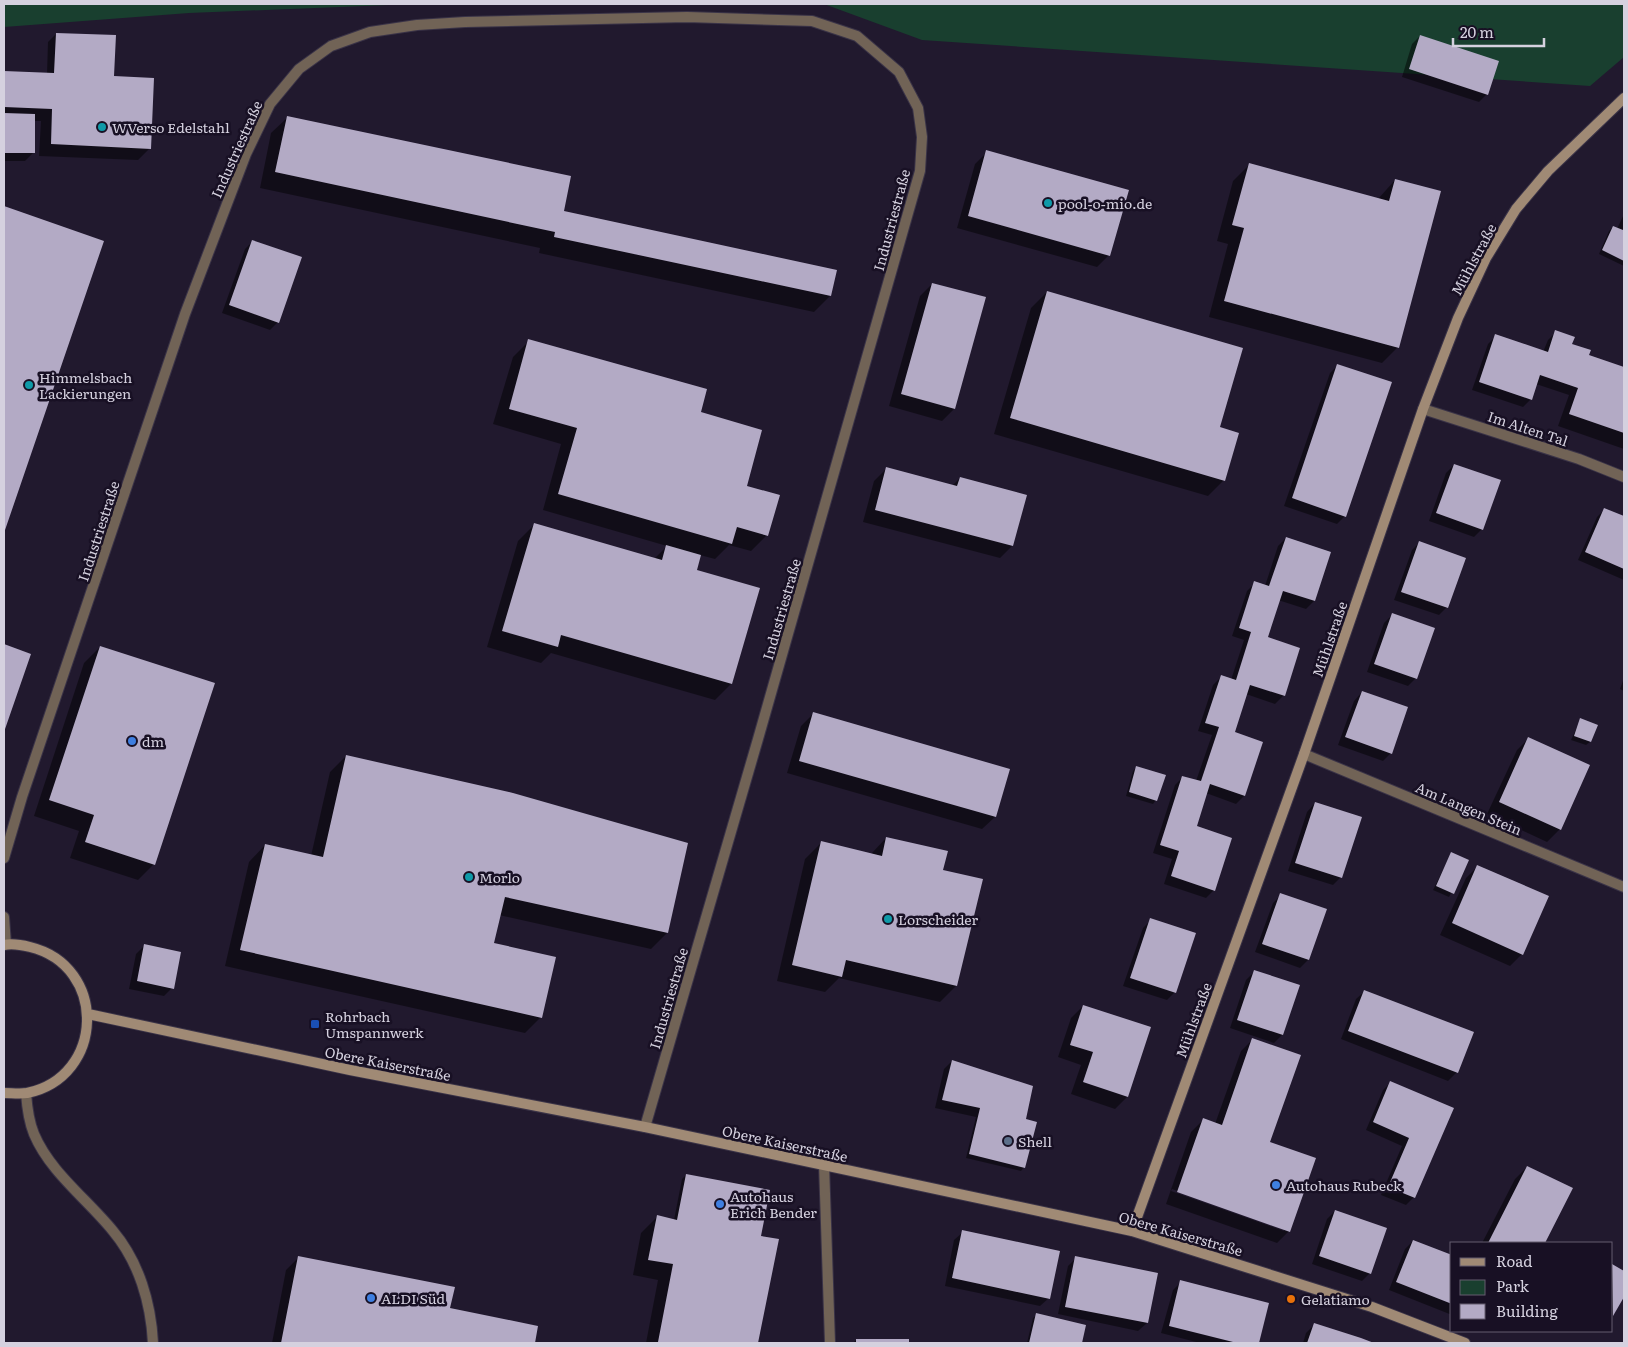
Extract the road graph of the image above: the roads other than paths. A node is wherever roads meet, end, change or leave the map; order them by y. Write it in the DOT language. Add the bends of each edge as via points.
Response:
graph roads {
  1 [pos="1624,98"];
  2 [pos="1423,408"];
  3 [pos="1624,477"];
  4 [pos="1304,754"];
  5 [pos="4,858"];
  6 [pos="1624,887"];
  7 [pos="4,917"];
  8 [pos="5,945"];
  9 [pos="88,1014"];
  10 [pos="4,1093"];
  11 [pos="26,1093"];
  12 [pos="645,1127"];
  13 [pos="824,1164"];
  14 [pos="1132,1231"];
  15 [pos="153,1343"];
  16 [pos="830,1343"];
  17 [pos="1466,1343"];
  1 -- 2 [label="main road, Mühlstraße" via="1548,171 1516,209 1486,258 1458,318"];
  2 -- 3 [label="street, Im Alten Tal"];
  2 -- 4 [label="main road, Mühlstraße"];
  4 -- 6 [label="street, Am Langen Stein"];
  4 -- 14 [label="main road, Mühlstraße"];
  5 -- 12 [label="street, Industriestraße" via="185,314 246,154 270,104 299,69 331,46 370,32 466,22 687,17 802,20 856,36 899,72 918,108 922,137 920,171"];
  7 -- 8 [label="street"];
  8 -- 9 [label="main road" via="40,950 58,960 73,975 83,993"];
  9 -- 11 [label="main road" via="86,1036 65,1074 47,1086"];
  9 -- 12 [label="main road, Obere Kaiserstraße" via="350,1070"];
  10 -- 11 [label="main road"];
  11 -- 15 [label="street" via="33,1133 44,1154 114,1232 137,1269 147,1302"];
  12 -- 13 [label="main road, Obere Kaiserstraße"];
  13 -- 14 [label="main road, Obere Kaiserstraße"];
  13 -- 16 [label="street"];
  14 -- 17 [label="main road, Obere Kaiserstraße" via="1363,1304"];
}
